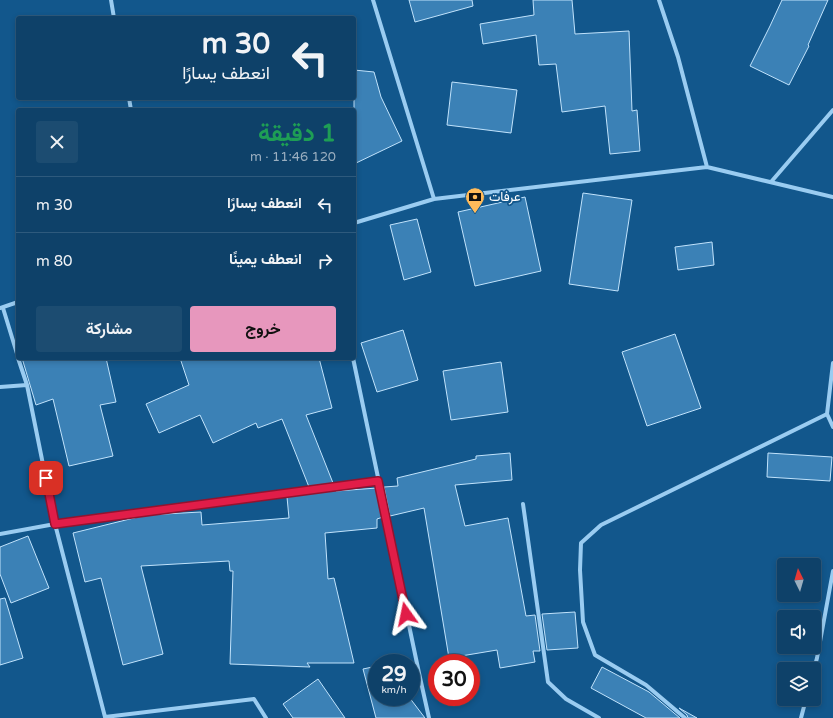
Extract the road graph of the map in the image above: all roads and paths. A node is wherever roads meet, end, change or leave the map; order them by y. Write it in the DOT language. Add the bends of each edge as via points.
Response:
graph roads {
  1 [pos="111,0"];
  2 [pos="373,0"];
  3 [pos="658,0"];
  4 [pos="114,16"];
  5 [pos="833,110"];
  6 [pos="707,167"];
  7 [pos="771,182"];
  8 [pos="833,197"];
  9 [pos="434,199"];
  10 [pos="356,222"];
  11 [pos="16,303"];
  12 [pos="1,308"];
  13 [pos="16,352"];
  14 [pos="19,360"];
  15 [pos="353,360"];
  16 [pos="833,364"];
  17 [pos="27,385"];
  18 [pos="0,387"];
  19 [pos="827,414"];
  20 [pos="833,427"];
  21 [pos="378,481"];
  22 [pos="523,504"];
  23 [pos="55,524"];
  24 [pos="0,534"];
  25 [pos="833,571"];
  26 [pos="816,662"];
  27 [pos="804,706"];
  28 [pos="105,717"];
  29 [pos="266,718"];
  30 [pos="429,718"];
  31 [pos="599,718"];
  32 [pos="685,718"];
  33 [pos="801,718"];
  1 -- 4 [label="street"];
  2 -- 9 [label="street"];
  3 -- 6 [label="street" via="678,57"];
  5 -- 7 [label="street"];
  6 -- 7 [label="street"];
  6 -- 9 [label="street"];
  7 -- 8 [label="street"];
  9 -- 10 [label="street"];
  11 -- 12 [label="street"];
  12 -- 13 [label="street"];
  14 -- 17 [label="street"];
  15 -- 21 [label="street"];
  16 -- 19 [label="street"];
  17 -- 18 [label="street"];
  17 -- 23 [label="street"];
  19 -- 20 [label="street"];
  19 -- 32 [label="street" via="601,525 581,543 583,622 595,655 646,685"];
  21 -- 23 [label="street"];
  21 -- 30 [label="street"];
  22 -- 31 [label="street" via="548,682 566,699"];
  23 -- 24 [label="street"];
  23 -- 28 [label="street"];
  25 -- 26 [label="street"];
  27 -- 33 [label="street"];
  28 -- 29 [label="street" via="254,700"];
}
